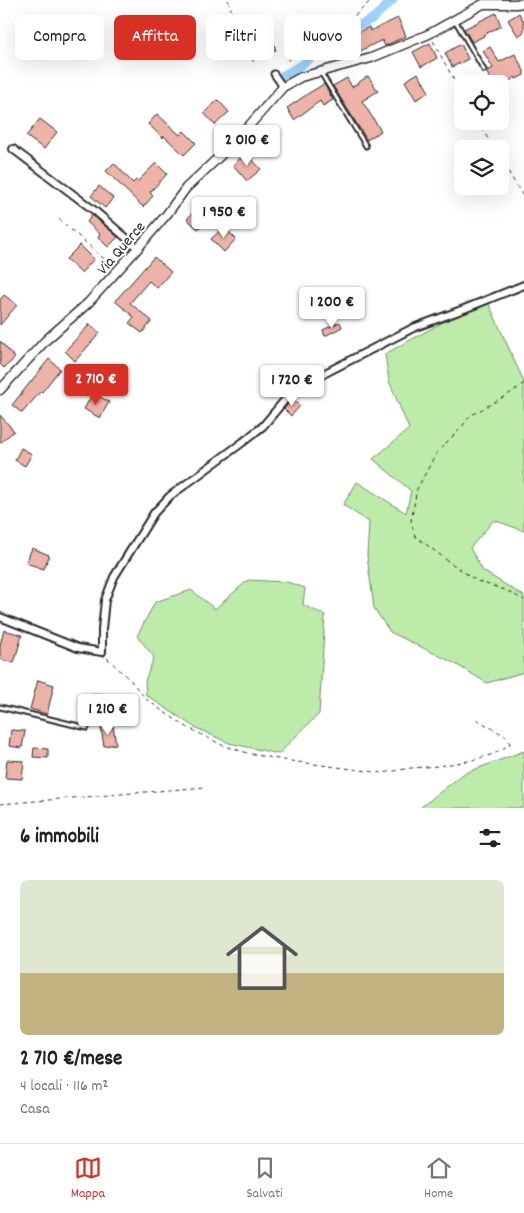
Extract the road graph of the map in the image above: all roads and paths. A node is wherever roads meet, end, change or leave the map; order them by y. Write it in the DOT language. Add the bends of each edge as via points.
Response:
graph roads {
  1 [pos="228,0"];
  2 [pos="371,0"];
  3 [pos="518,2"];
  4 [pos="355,15"];
  5 [pos="455,19"];
  6 [pos="429,34"];
  7 [pos="256,64"];
  8 [pos="484,70"];
  9 [pos="321,72"];
  10 [pos="274,74"];
  11 [pos="454,79"];
  12 [pos="283,86"];
  13 [pos="366,146"];
  14 [pos="13,149"];
  15 [pos="509,173"];
  16 [pos="524,198"];
  17 [pos="58,219"];
  18 [pos="138,248"];
  19 [pos="118,271"];
  20 [pos="524,285"];
  21 [pos="524,383"];
  22 [pos="0,390"];
  23 [pos="524,600"];
  24 [pos="0,617"];
  25 [pos="102,652"];
  26 [pos="0,707"];
  27 [pos="476,719"];
  28 [pos="87,728"];
  29 [pos="206,787"];
  30 [pos="0,804"];
  1 -- 7 [label="path" via="244,48"];
  2 -- 4 [label="path"];
  3 -- 5 [label="street, Via Querce" via="483,4"];
  5 -- 6 [label="street, Via Querce"];
  5 -- 8 [label="lane"];
  6 -- 9 [label="street, Via Querce" via="370,58"];
  6 -- 11 [label="path"];
  9 -- 12 [label="street, Via Querce" via="301,76"];
  9 -- 13 [label="lane"];
  10 -- 12 [label="street"];
  12 -- 18 [label="street, Via Querce" via="248,127 186,188"];
  14 -- 18 [label="street"];
  15 -- 16 [label="path"];
  17 -- 19 [label="path"];
  18 -- 19 [label="street, Via Querce"];
  19 -- 22 [label="street, Via Querce" via="46,340"];
  20 -- 25 [label="street" via="412,328 294,389 263,426 170,496 154,513 114,577 105,600"];
  21 -- 23 [label="path" via="470,416 436,452 417,489 411,521 415,536 448,561 478,580"];
  24 -- 25 [label="street" via="78,648"];
  25 -- 27 [label="path" via="146,699 185,726 222,745 283,760 383,773 468,761 494,754 510,744 507,737"];
  26 -- 28 [label="lane"];
  29 -- 30 [label="path"];
}
